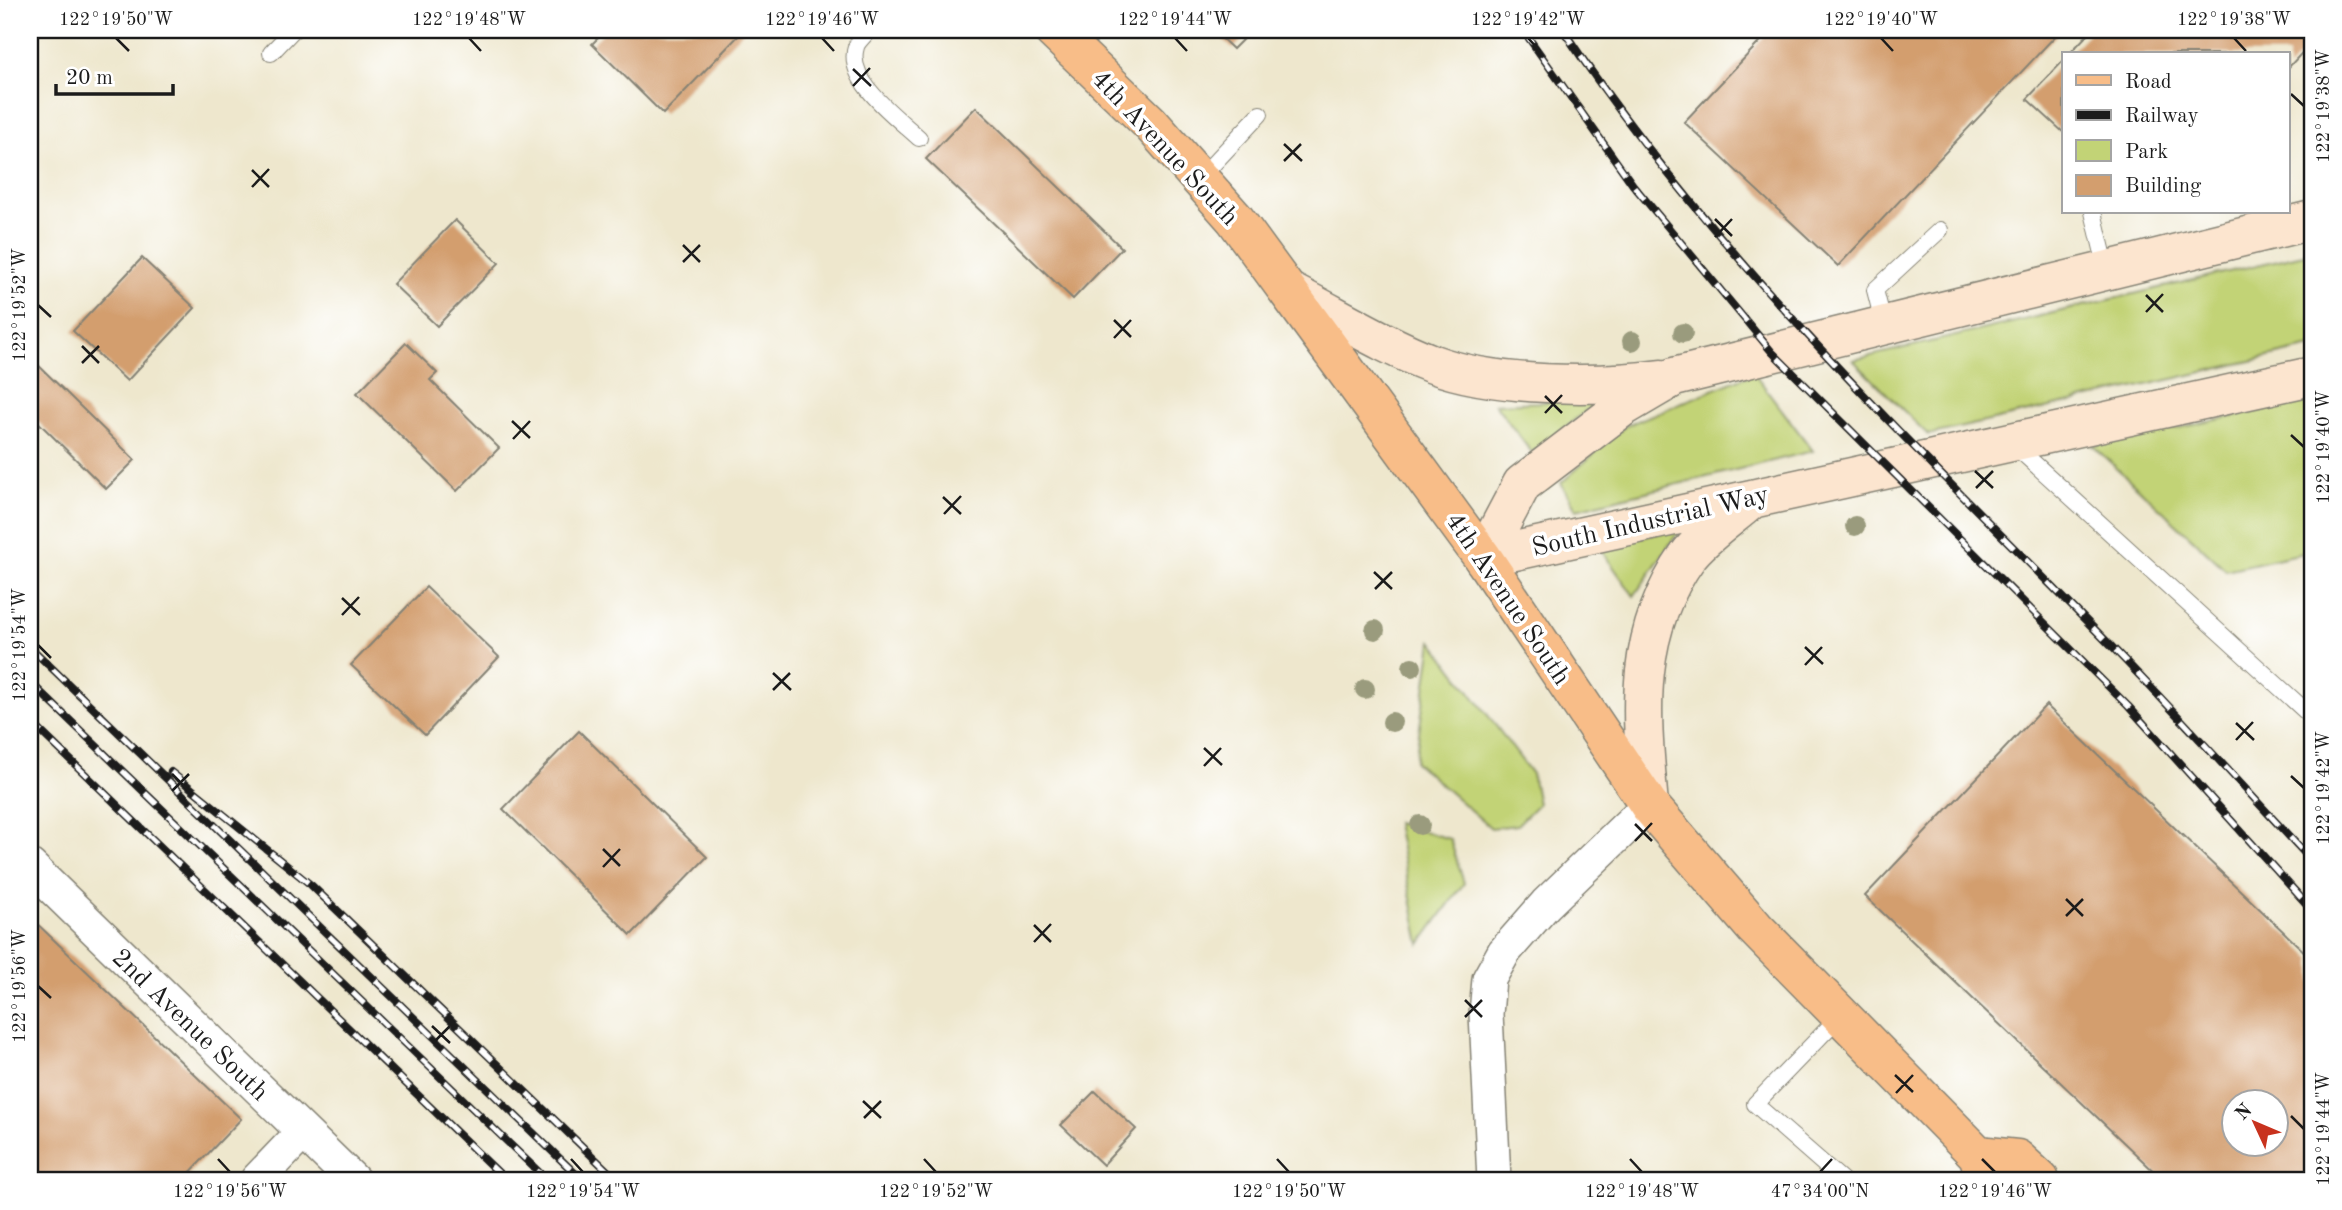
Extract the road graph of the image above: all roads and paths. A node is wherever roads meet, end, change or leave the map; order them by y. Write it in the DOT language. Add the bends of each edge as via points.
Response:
graph roads {
  1 [pos="293,30"];
  2 [pos="869,30"];
  3 [pos="1053,30"];
  4 [pos="271,53"];
  5 [pos="1260,114"];
  6 [pos="919,138"];
  7 [pos="1199,178"];
  8 [pos="2093,214"];
  9 [pos="2289,220"];
  10 [pos="1941,230"];
  11 [pos="2107,270"];
  12 [pos="1290,292"];
  13 [pos="1884,325"];
  14 [pos="2312,376"];
  15 [pos="1674,377"];
  16 [pos="2011,443"];
  17 [pos="1754,496"];
  18 [pos="1483,558"];
  19 [pos="2312,717"];
  20 [pos="1648,805"];
  21 [pos="30,866"];
  22 [pos="1841,1015"];
  23 [pos="302,1133"];
  24 [pos="1982,1167"];
  25 [pos="257,1180"];
  26 [pos="353,1180"];
  27 [pos="1494,1180"];
  28 [pos="1842,1180"];
  29 [pos="2040,1180"];
  1 -- 4 [label="lane"];
  2 -- 6 [label="lane" via="856,47 861,82"];
  3 -- 7 [label="main road, 4th Avenue South" via="1150,123"];
  5 -- 7 [label="lane"];
  7 -- 12 [label="main road, 4th Avenue South"];
  8 -- 11 [label="lane"];
  9 -- 11 [label="street, South Industrial Way"];
  10 -- 13 [label="lane" via="1875,290"];
  11 -- 13 [label="street, South Industrial Way"];
  12 -- 15 [label="street" via="1435,365 1492,377 1569,384 1623,384"];
  12 -- 18 [label="main road, 4th Avenue South"];
  13 -- 15 [label="street, South Industrial Way"];
  14 -- 16 [label="street, South Industrial Way"];
  15 -- 18 [label="street, South Industrial Way" via="1623,407 1522,484"];
  16 -- 17 [label="street, South Industrial Way"];
  16 -- 19 [label="lane"];
  17 -- 18 [label="street, South Industrial Way"];
  17 -- 20 [label="street" via="1689,554 1668,590 1649,640 1641,685"];
  18 -- 20 [label="main road, 4th Avenue South"];
  20 -- 22 [label="main road, 4th Avenue South" via="1755,928"];
  20 -- 27 [label="street" via="1546,904 1504,952 1489,979 1486,1014"];
  21 -- 23 [label="street, 2nd Avenue South"];
  22 -- 24 [label="main road, 4th Avenue South"];
  22 -- 28 [label="lane" via="1755,1104"];
  23 -- 25 [label="street"];
  23 -- 26 [label="street, 2nd Avenue South"];
  24 -- 29 [label="main road, 4th Avenue South" via="2017,1159"];
}
